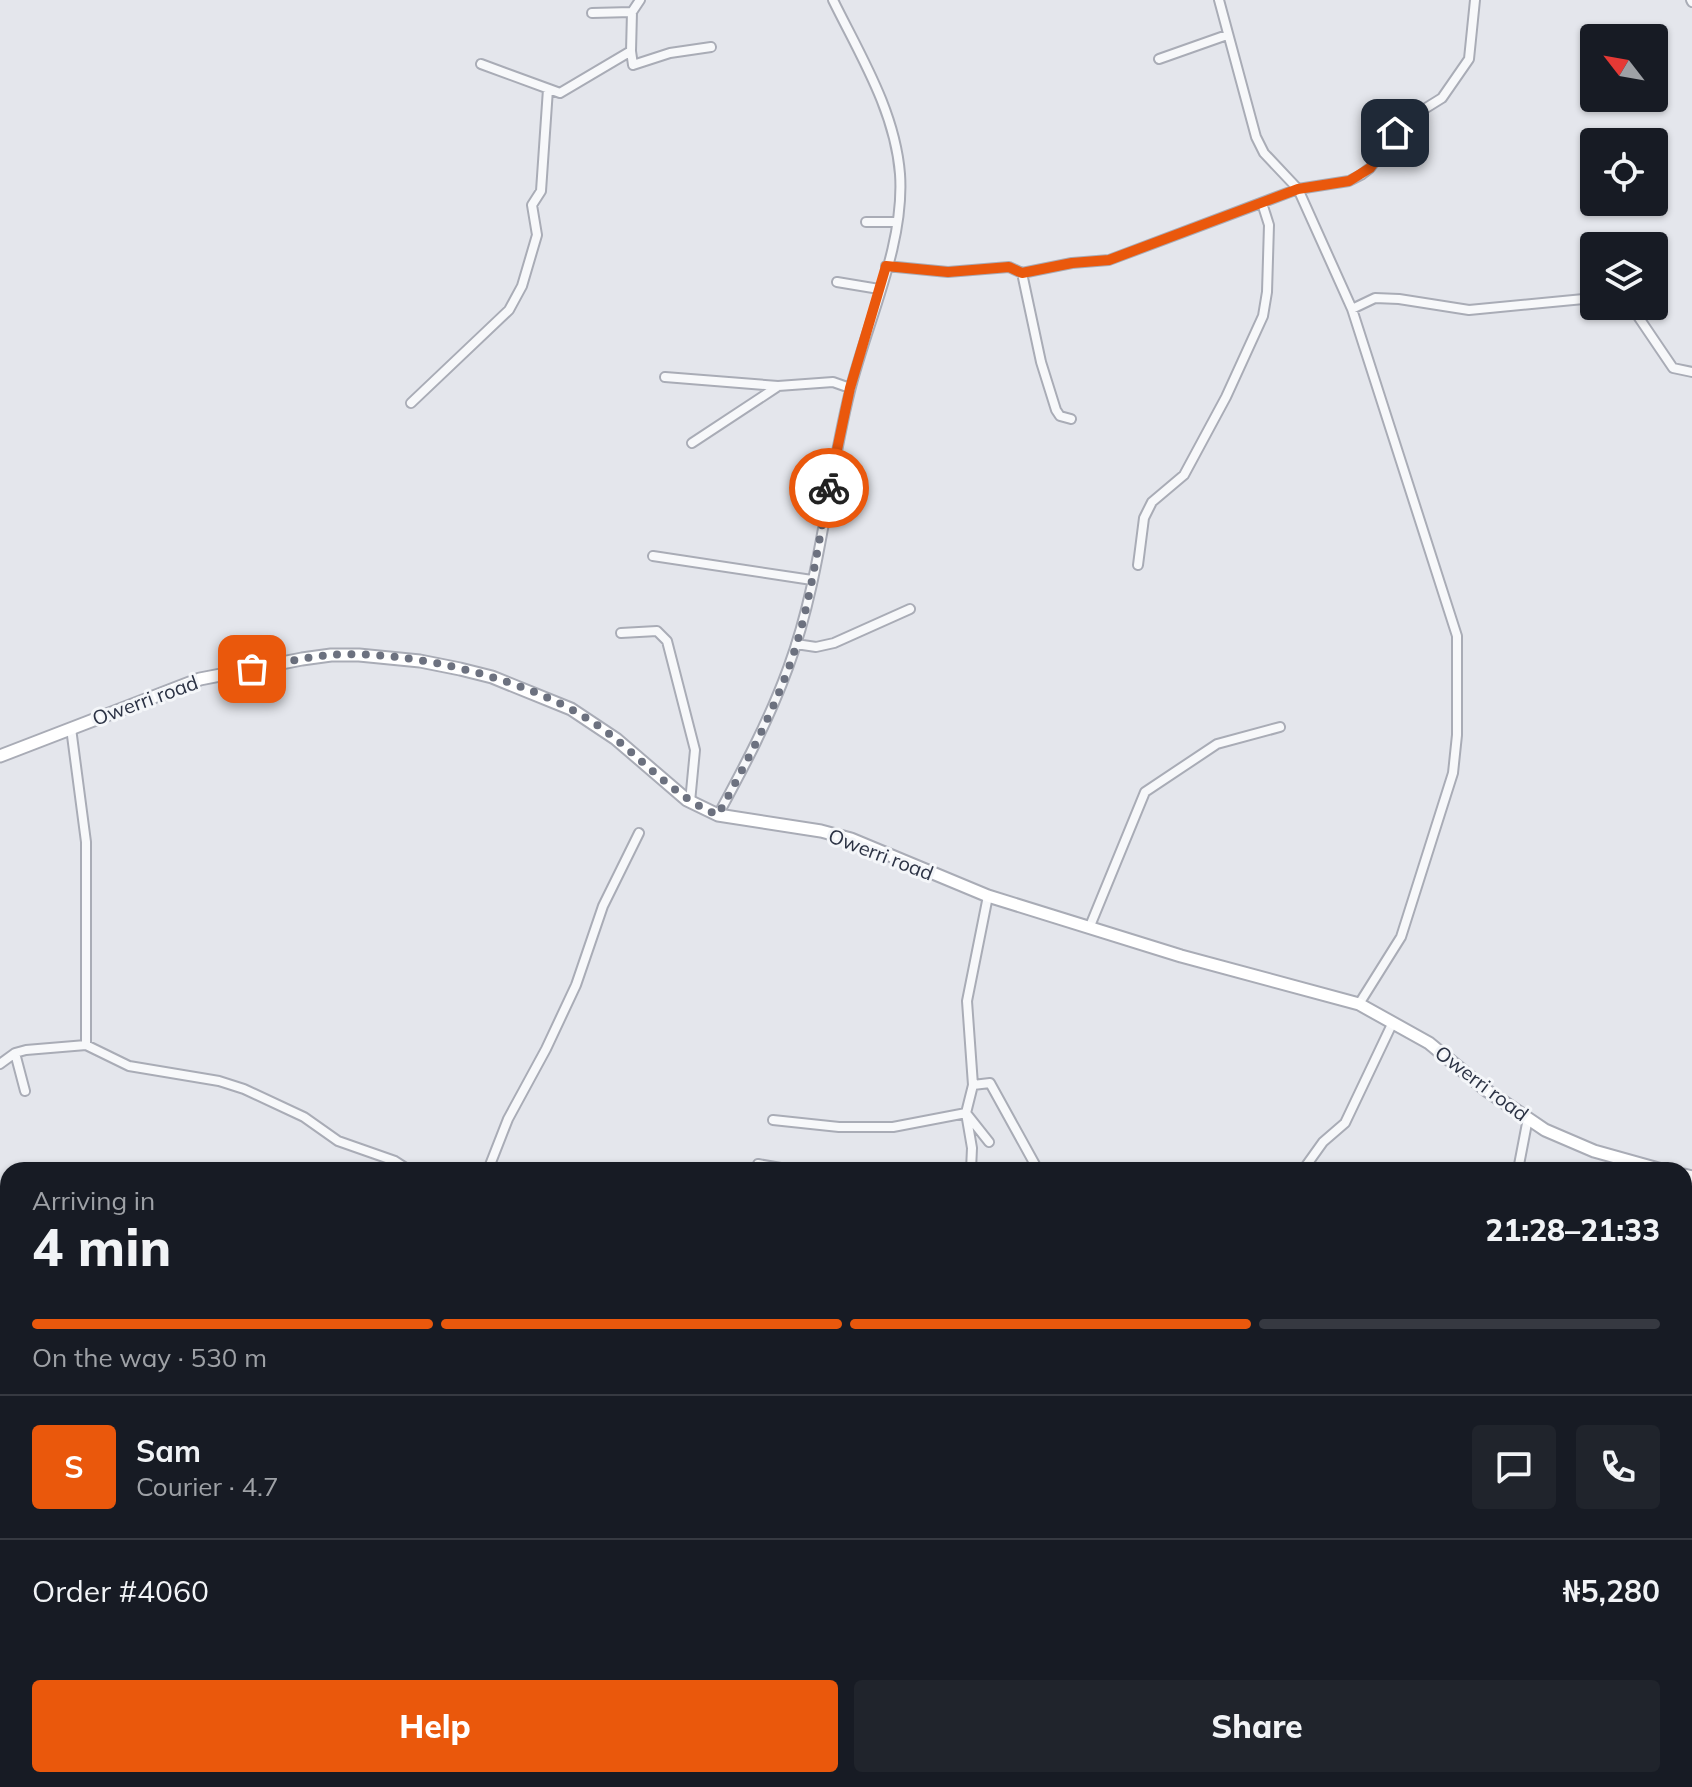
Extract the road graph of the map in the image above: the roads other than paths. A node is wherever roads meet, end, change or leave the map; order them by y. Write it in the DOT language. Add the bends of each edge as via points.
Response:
graph roads {
  1 [pos="640,0"];
  2 [pos="833,0"];
  3 [pos="1219,0"];
  4 [pos="1475,0"];
  5 [pos="632,12"];
  6 [pos="592,13"];
  7 [pos="1227,35"];
  8 [pos="711,47"];
  9 [pos="631,51"];
  10 [pos="1159,59"];
  11 [pos="481,64"];
  12 [pos="548,89"];
  13 [pos="1298,189"];
  14 [pos="1262,203"];
  15 [pos="866,222"];
  16 [pos="897,222"];
  17 [pos="886,266"];
  18 [pos="1022,273"];
  19 [pos="837,282"];
  20 [pos="879,289"];
  21 [pos="1580,299"];
  22 [pos="1352,309"];
  23 [pos="1640,320"];
  24 [pos="1692,372"];
  25 [pos="665,377"];
  26 [pos="778,386"];
  27 [pos="850,388"];
  28 [pos="411,403"];
  29 [pos="1071,419"];
  30 [pos="692,443"];
  31 [pos="653,556"];
  32 [pos="1138,565"];
  33 [pos="812,580"];
  34 [pos="910,609"];
  35 [pos="621,633"];
  36 [pos="796,644"];
  37 [pos="1280,727"];
  38 [pos="71,728"];
  39 [pos="0,756"];
  40 [pos="690,802"];
  41 [pos="718,815"];
  42 [pos="639,833"];
  43 [pos="988,896"];
  44 [pos="1090,926"];
  45 [pos="1359,1004"];
  46 [pos="1393,1022"];
  47 [pos="86,1045"];
  48 [pos="15,1053"];
  49 [pos="0,1064"];
  50 [pos="973,1085"];
  51 [pos="25,1091"];
  52 [pos="966,1113"];
  53 [pos="1528,1118"];
  54 [pos="773,1120"];
  55 [pos="989,1142"];
  56 [pos="397,1162"];
  57 [pos="491,1162"];
  58 [pos="971,1162"];
  59 [pos="1034,1162"];
  60 [pos="1309,1162"];
  61 [pos="1520,1162"];
  62 [pos="1629,1162"];
  1 -- 5 [label="street"];
  2 -- 16 [label="street" via="892,126 900,174"];
  3 -- 7 [label="street"];
  4 -- 13 [label="street" via="1469,59 1442,98 1405,121 1361,175"];
  5 -- 6 [label="street"];
  5 -- 9 [label="street"];
  7 -- 10 [label="street"];
  7 -- 13 [label="street" via="1256,137"];
  8 -- 9 [label="street" via="633,65"];
  9 -- 12 [label="street" via="560,93"];
  11 -- 12 [label="street"];
  12 -- 28 [label="street" via="541,191 532,205 537,235 522,286 509,310"];
  13 -- 14 [label="street"];
  13 -- 22 [label="street"];
  14 -- 18 [label="street" via="1109,260"];
  14 -- 32 [label="street" via="1269,225 1263,316 1184,475 1152,502 1144,518"];
  15 -- 16 [label="street"];
  16 -- 17 [label="street"];
  17 -- 18 [label="street" via="948,272 1009,267"];
  17 -- 20 [label="street"];
  18 -- 29 [label="street" via="1056,410"];
  19 -- 20 [label="street"];
  20 -- 27 [label="street"];
  21 -- 22 [label="street" via="1469,310 1375,298"];
  22 -- 45 [label="street" via="1459,651 1453,773 1401,937"];
  23 -- 24 [label="street" via="1673,368"];
  25 -- 26 [label="street"];
  26 -- 27 [label="street" via="833,382"];
  26 -- 30 [label="street"];
  27 -- 33 [label="street"];
  31 -- 33 [label="street"];
  33 -- 36 [label="street"];
  34 -- 36 [label="street" via="834,643"];
  35 -- 40 [label="street" via="657,631 667,641 695,750"];
  36 -- 41 [label="street" via="757,742"];
  37 -- 44 [label="street" via="1217,744 1145,792"];
  38 -- 39 [label="main road, Owerri road"];
  38 -- 40 [label="main road, Owerri road" via="200,679 331,655 389,657 492,677 571,709 616,739"];
  38 -- 47 [label="street" via="86,842"];
  40 -- 41 [label="main road, Owerri road"];
  41 -- 43 [label="main road, Owerri road" via="851,839"];
  42 -- 57 [label="street" via="603,906 576,985"];
  43 -- 44 [label="main road, Owerri road"];
  43 -- 50 [label="street" via="967,1001"];
  44 -- 45 [label="main road, Owerri road"];
  45 -- 46 [label="main road, Owerri road"];
  46 -- 53 [label="main road, Owerri road"];
  46 -- 60 [label="street" via="1345,1123"];
  47 -- 48 [label="street"];
  47 -- 56 [label="street" via="129,1066 244,1089 304,1117 338,1141"];
  48 -- 49 [label="street"];
  48 -- 51 [label="street"];
  50 -- 52 [label="street"];
  50 -- 59 [label="street" via="990,1083"];
  52 -- 54 [label="street" via="893,1127"];
  52 -- 55 [label="street"];
  52 -- 58 [label="street"];
  53 -- 61 [label="street"];
  53 -- 62 [label="main road, Owerri road" via="1571,1142"];
}
